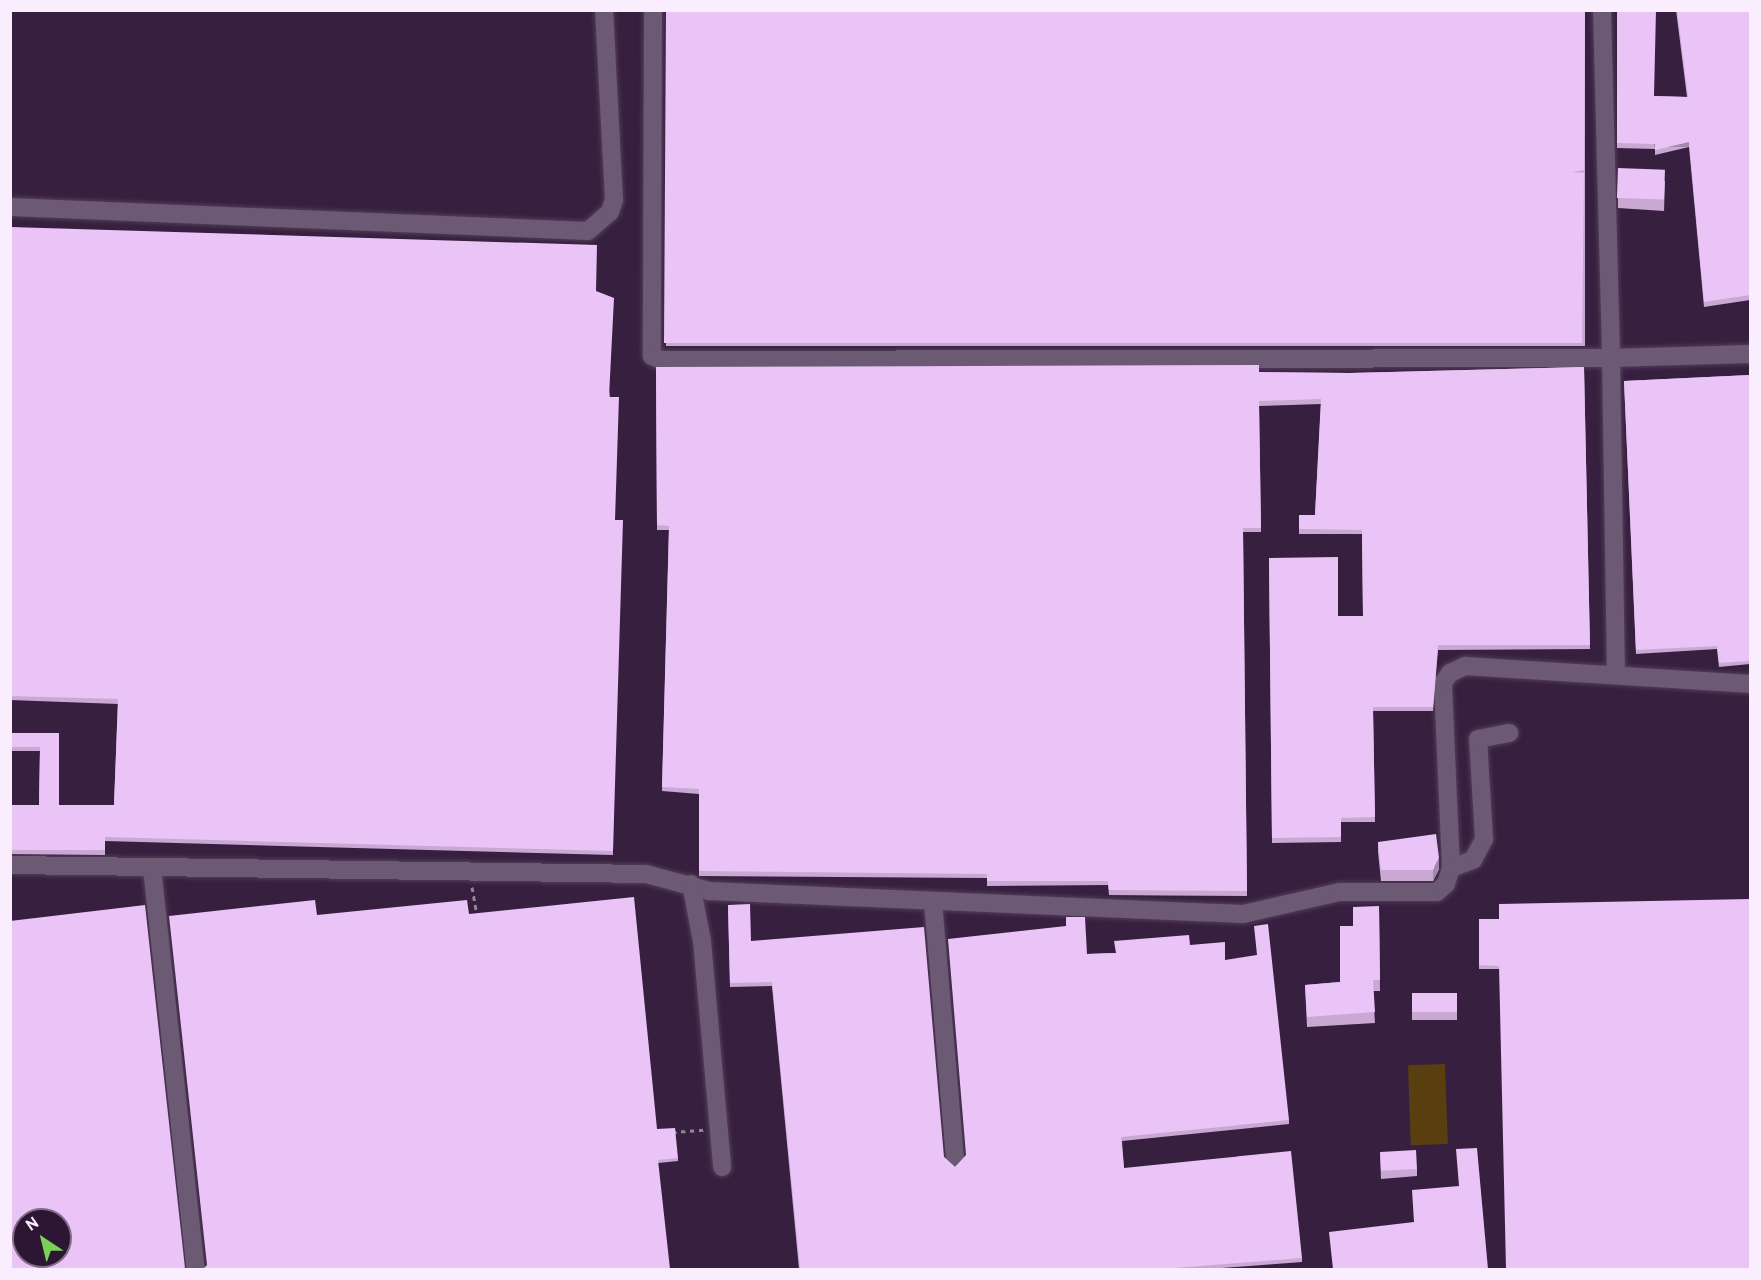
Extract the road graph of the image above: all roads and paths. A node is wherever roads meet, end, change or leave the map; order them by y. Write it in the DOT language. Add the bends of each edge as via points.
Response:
graph roads {
  1 [pos="604,10"];
  2 [pos="653,10"];
  3 [pos="1602,10"];
  4 [pos="10,207"];
  5 [pos="1750,354"];
  6 [pos="1611,358"];
  7 [pos="1616,674"];
  8 [pos="1750,684"];
  9 [pos="1509,733"];
  10 [pos="10,865"];
  11 [pos="152,868"];
  12 [pos="1451,868"];
  13 [pos="470,871"];
  14 [pos="691,884"];
  15 [pos="933,902"];
  16 [pos="479,928"];
  17 [pos="719,1129"];
  18 [pos="661,1132"];
  19 [pos="956,1160"];
  20 [pos="722,1167"];
  21 [pos="196,1269"];
  1 -- 4 [label="street" via="614,200 610,212 588,231"];
  2 -- 6 [label="street" via="649,348 661,360"];
  3 -- 6 [label="street"];
  5 -- 6 [label="street"];
  6 -- 7 [label="street"];
  7 -- 8 [label="street"];
  7 -- 12 [label="street" via="1465,666 1450,673 1443,683"];
  9 -- 12 [label="street" via="1478,739 1484,839 1473,860"];
  10 -- 11 [label="street"];
  11 -- 13 [label="street"];
  11 -- 21 [label="street"];
  12 -- 15 [label="street" via="1437,892 1340,892 1243,914"];
  13 -- 14 [label="street" via="646,874"];
  13 -- 16 [label="path"];
  14 -- 15 [label="street" via="709,891"];
  14 -- 17 [label="street" via="702,941"];
  15 -- 19 [label="street"];
  17 -- 18 [label="path"];
  17 -- 20 [label="street"];
}
